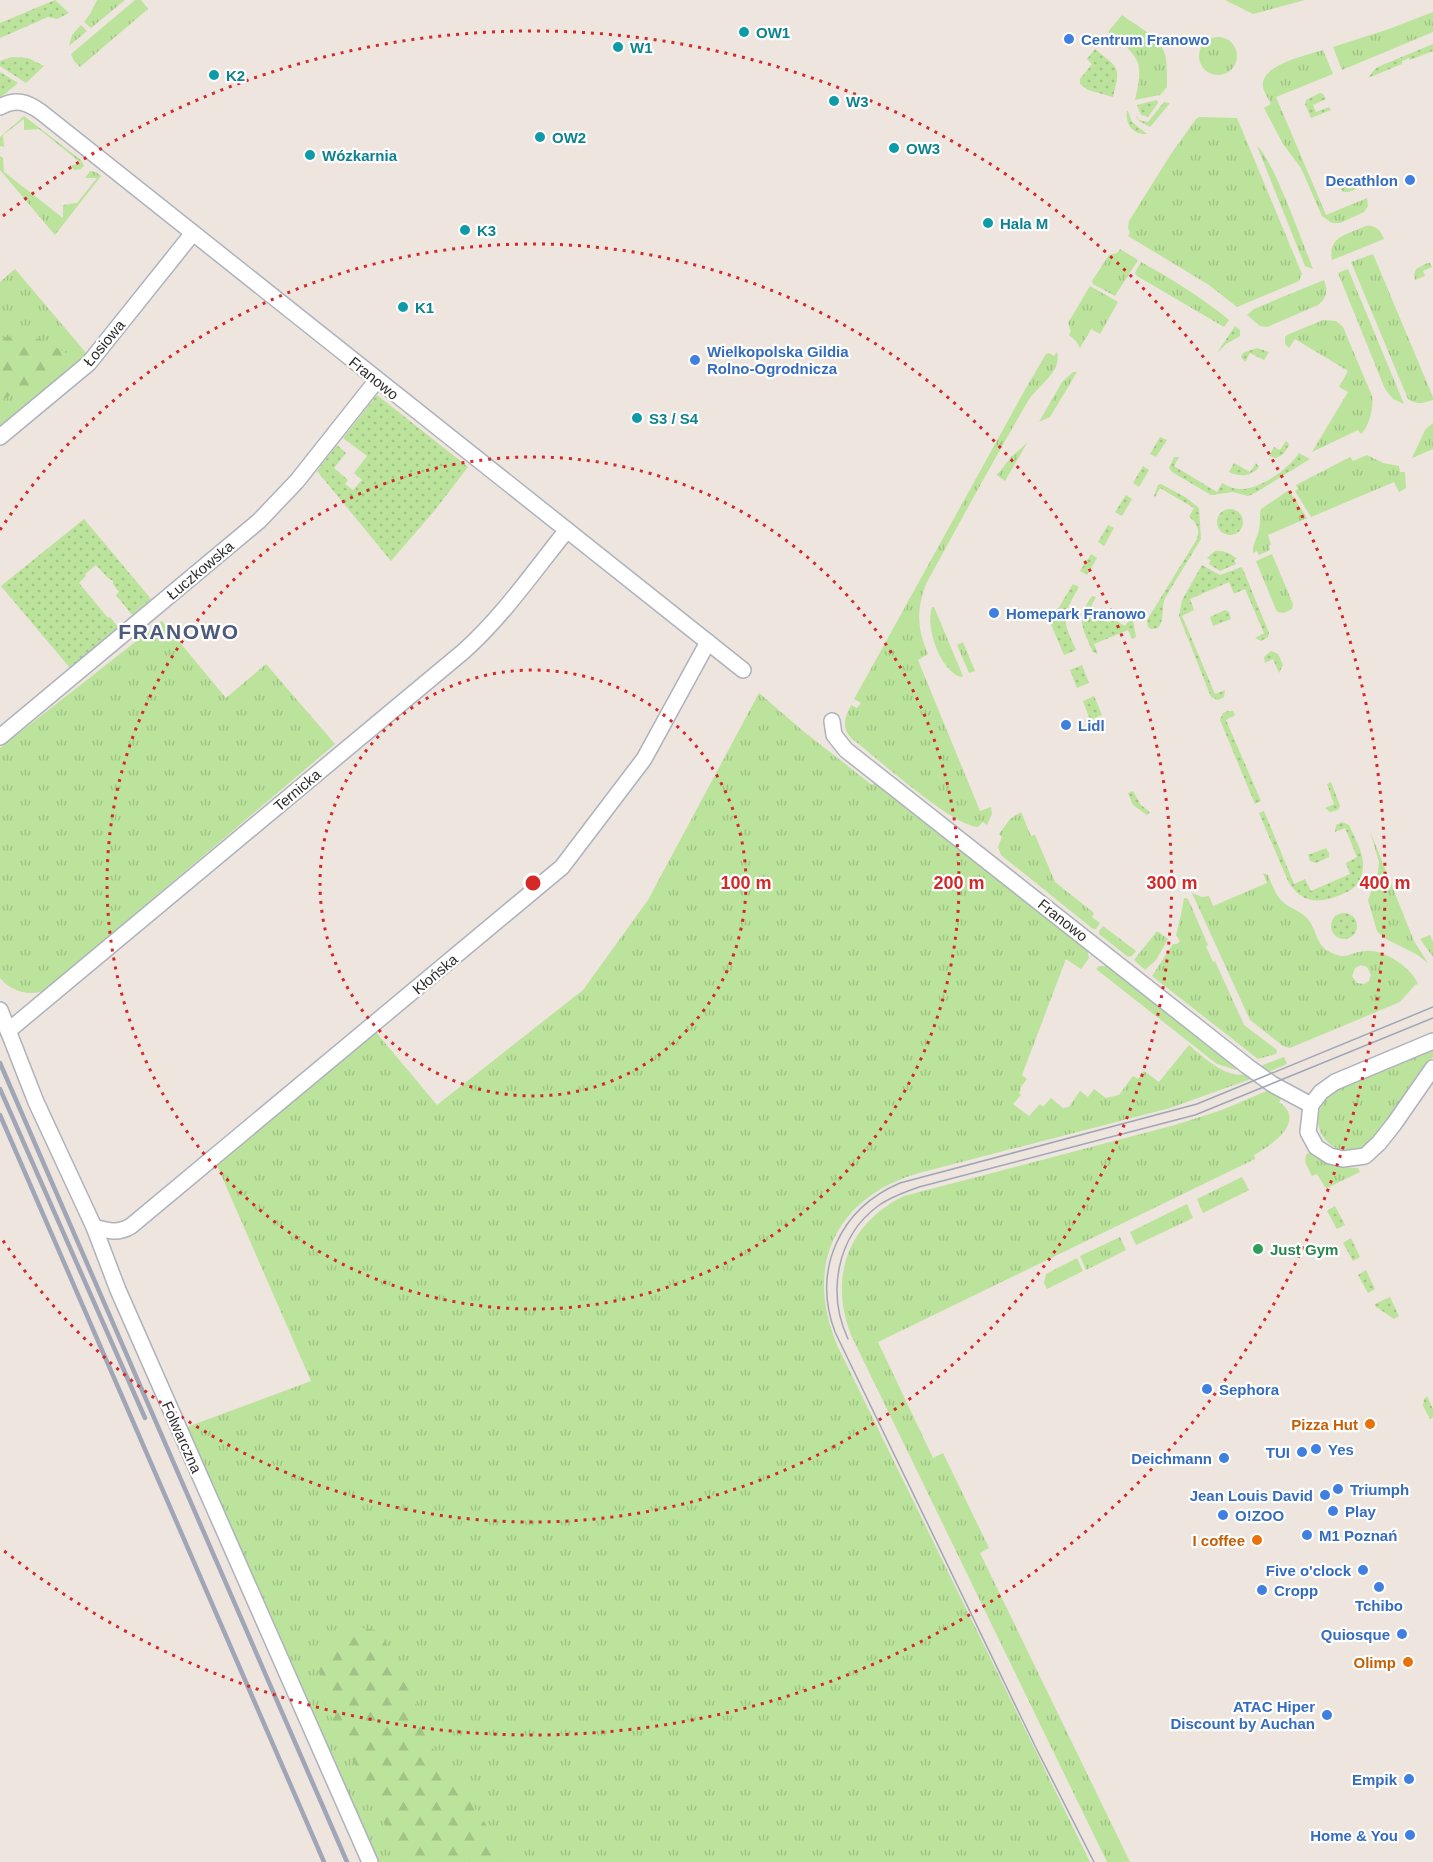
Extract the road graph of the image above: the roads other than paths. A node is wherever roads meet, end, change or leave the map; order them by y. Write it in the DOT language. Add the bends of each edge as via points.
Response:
graph roads {
  1 [pos="0,107"];
  2 [pos="193,233"];
  3 [pos="377,380"];
  4 [pos="0,437"];
  5 [pos="567,530"];
  6 [pos="708,642"];
  7 [pos="743,670"];
  8 [pos="832,721"];
  9 [pos="0,737"];
  10 [pos="0,1010"];
  11 [pos="8,1031"];
  12 [pos="1433,1041"];
  13 [pos="1433,1068"];
  14 [pos="1311,1105"];
  15 [pos="94,1227"];
  16 [pos="370,1862"];
  1 -- 2 [label="street, Franowo" via="18,101 36,109"];
  2 -- 3 [label="street, Franowo"];
  2 -- 4 [label="street, Łosiowa" via="89,363"];
  3 -- 5 [label="street, Franowo"];
  3 -- 9 [label="street, Łuczkowska" via="297,482 259,521"];
  5 -- 6 [label="street, Franowo"];
  5 -- 11 [label="street, Ternicka" via="479,638"];
  6 -- 7 [label="street, Franowo"];
  6 -- 15 [label="street, Kłońska" via="644,759 562,867 131,1226 112,1232"];
  8 -- 14 [label="street, Franowo" via="834,735 846,750 1246,1065"];
  10 -- 11 [label="street, Folwarczna"];
  11 -- 15 [label="street, Folwarczna"];
  12 -- 14 [label="street" via="1335,1082"];
  13 -- 14 [label="street" via="1394,1125 1365,1156 1343,1159 1316,1147 1308,1132"];
  15 -- 16 [label="street, Folwarczna" via="118,1290"];
}
